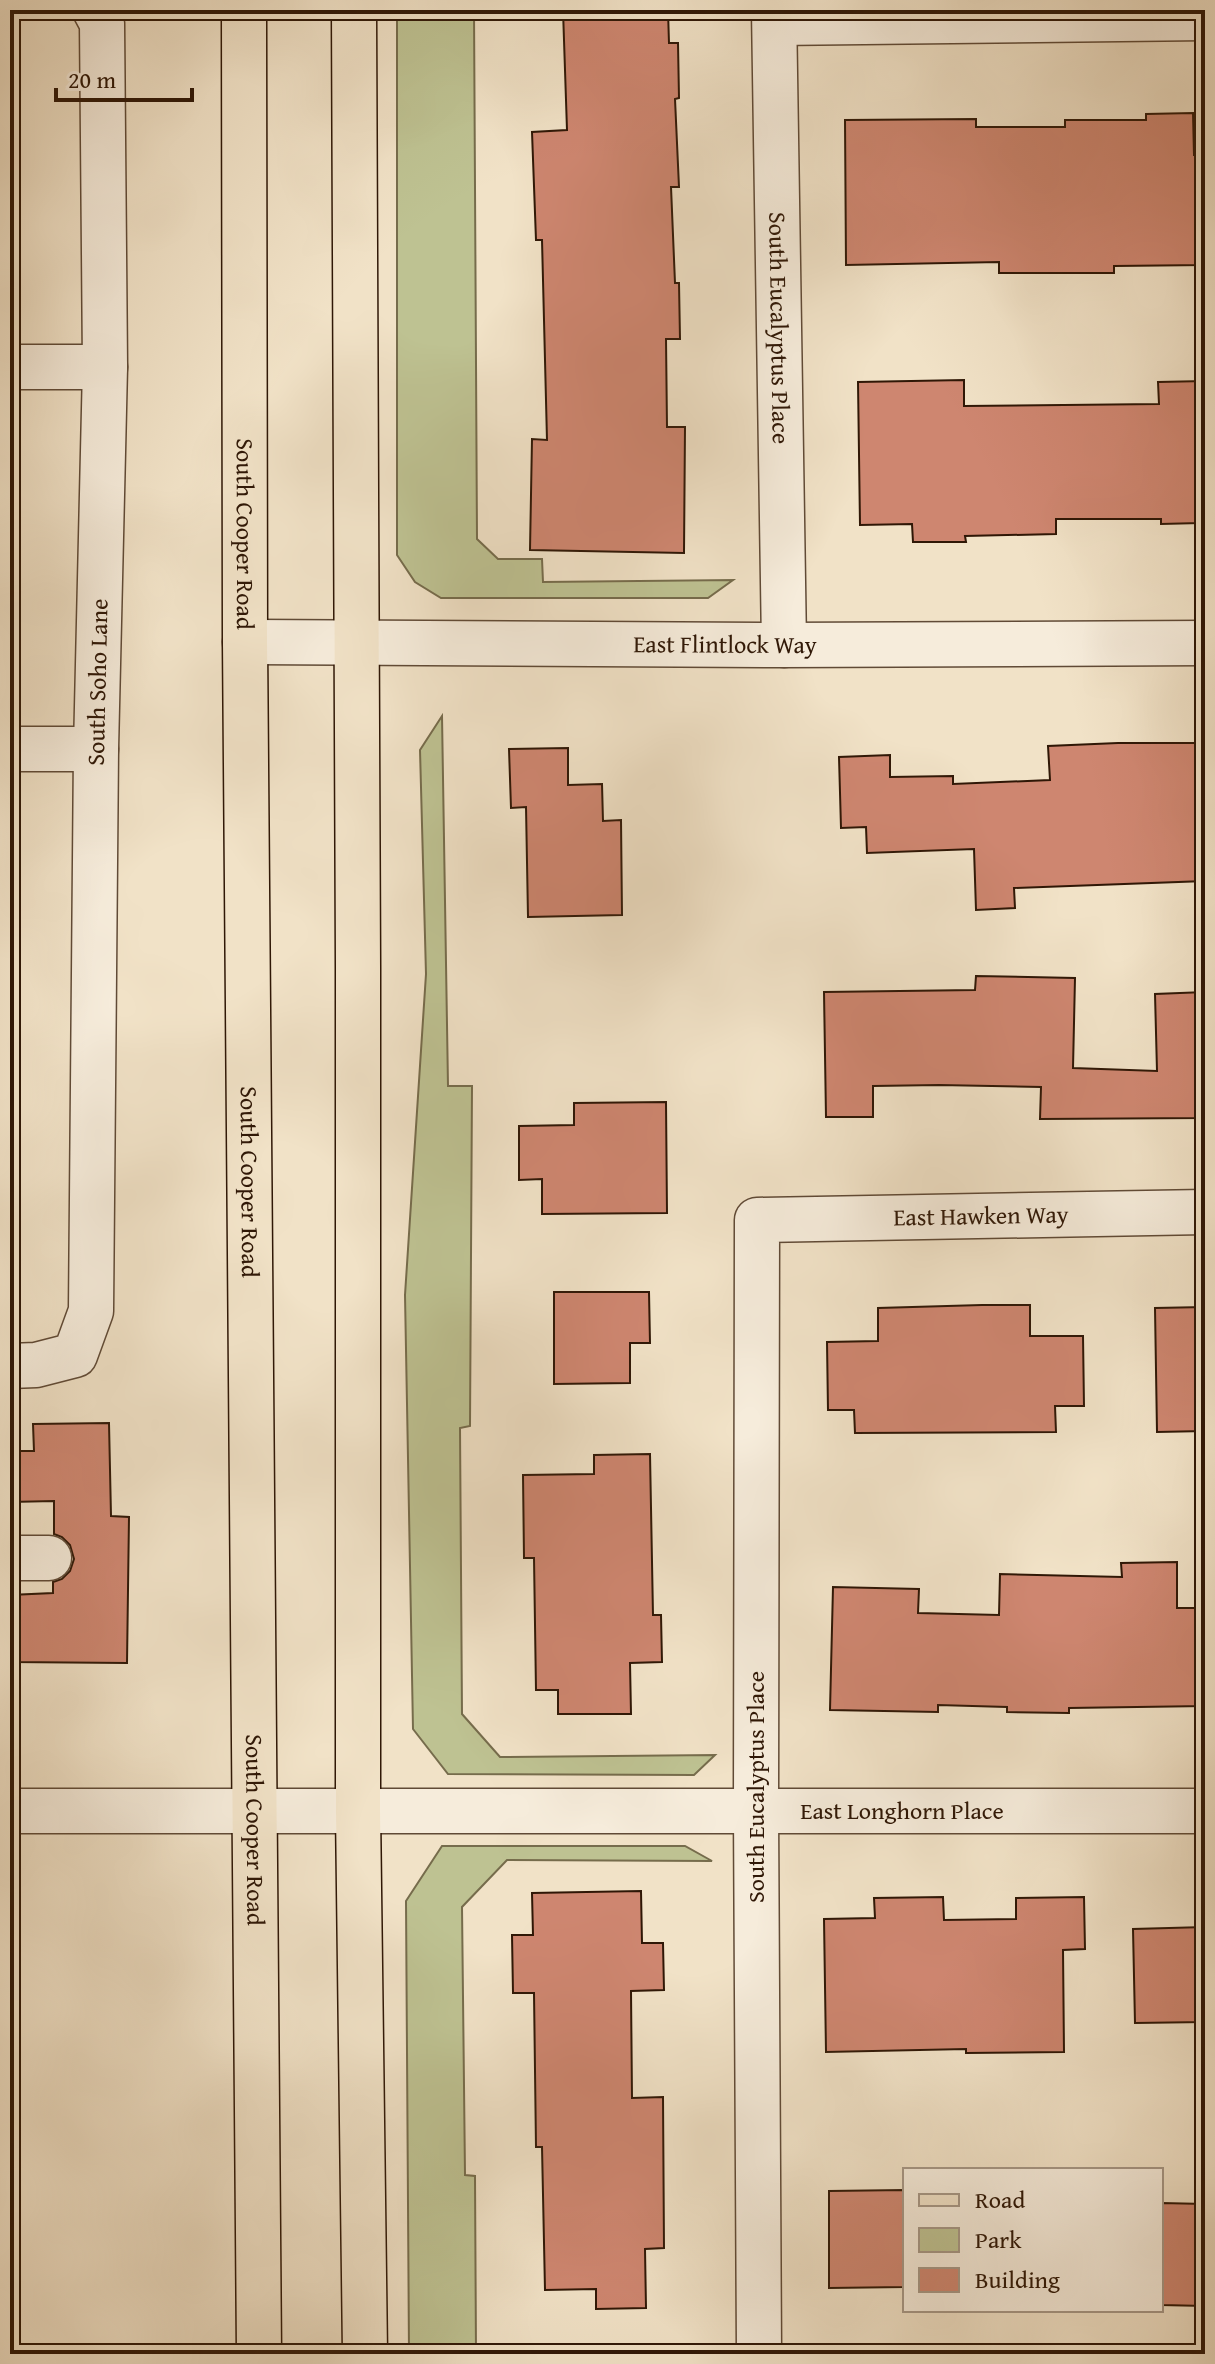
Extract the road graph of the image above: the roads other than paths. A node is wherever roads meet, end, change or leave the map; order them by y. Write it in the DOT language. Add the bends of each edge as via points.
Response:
graph roads {
  1 [pos="95,10"];
  2 [pos="244,10"];
  3 [pos="354,10"];
  4 [pos="774,16"];
  5 [pos="1205,18"];
  6 [pos="10,367"];
  7 [pos="105,367"];
  8 [pos="245,642"];
  9 [pos="356,642"];
  10 [pos="1205,643"];
  11 [pos="784,645"];
  12 [pos="10,749"];
  13 [pos="96,749"];
  14 [pos="1205,1212"];
  15 [pos="757,1220"];
  16 [pos="10,1366"];
  17 [pos="10,1811"];
  18 [pos="256,1811"];
  19 [pos="358,1811"];
  20 [pos="756,1811"];
  21 [pos="1205,1811"];
  22 [pos="259,2354"];
  23 [pos="365,2354"];
  24 [pos="759,2354"];
  1 -- 7 [label="street, South Soho Lane" via="102,23"];
  2 -- 8 [label="main road, South Cooper Road"];
  3 -- 9 [label="main road"];
  4 -- 5 [label="street"];
  4 -- 11 [label="street, South Eucalyptus Place"];
  6 -- 7 [label="street"];
  7 -- 13 [label="street, South Soho Lane"];
  8 -- 9 [label="street, East Flintlock Way"];
  8 -- 18 [label="main road, South Cooper Road"];
  9 -- 11 [label="street, East Flintlock Way"];
  9 -- 19 [label="main road"];
  10 -- 11 [label="street, East Flintlock Way"];
  12 -- 13 [label="street"];
  13 -- 16 [label="street, South Soho Lane" via="91,1311 75,1355"];
  14 -- 15 [label="street, East Hawken Way"];
  15 -- 20 [label="street, South Eucalyptus Place"];
  17 -- 18 [label="street, East Longhorn Place"];
  18 -- 19 [label="street, East Longhorn Place"];
  18 -- 22 [label="main road, South Cooper Road"];
  19 -- 20 [label="street, East Longhorn Place"];
  19 -- 23 [label="main road"];
  20 -- 21 [label="street, East Longhorn Place"];
  20 -- 24 [label="street, South Eucalyptus Place"];
}
